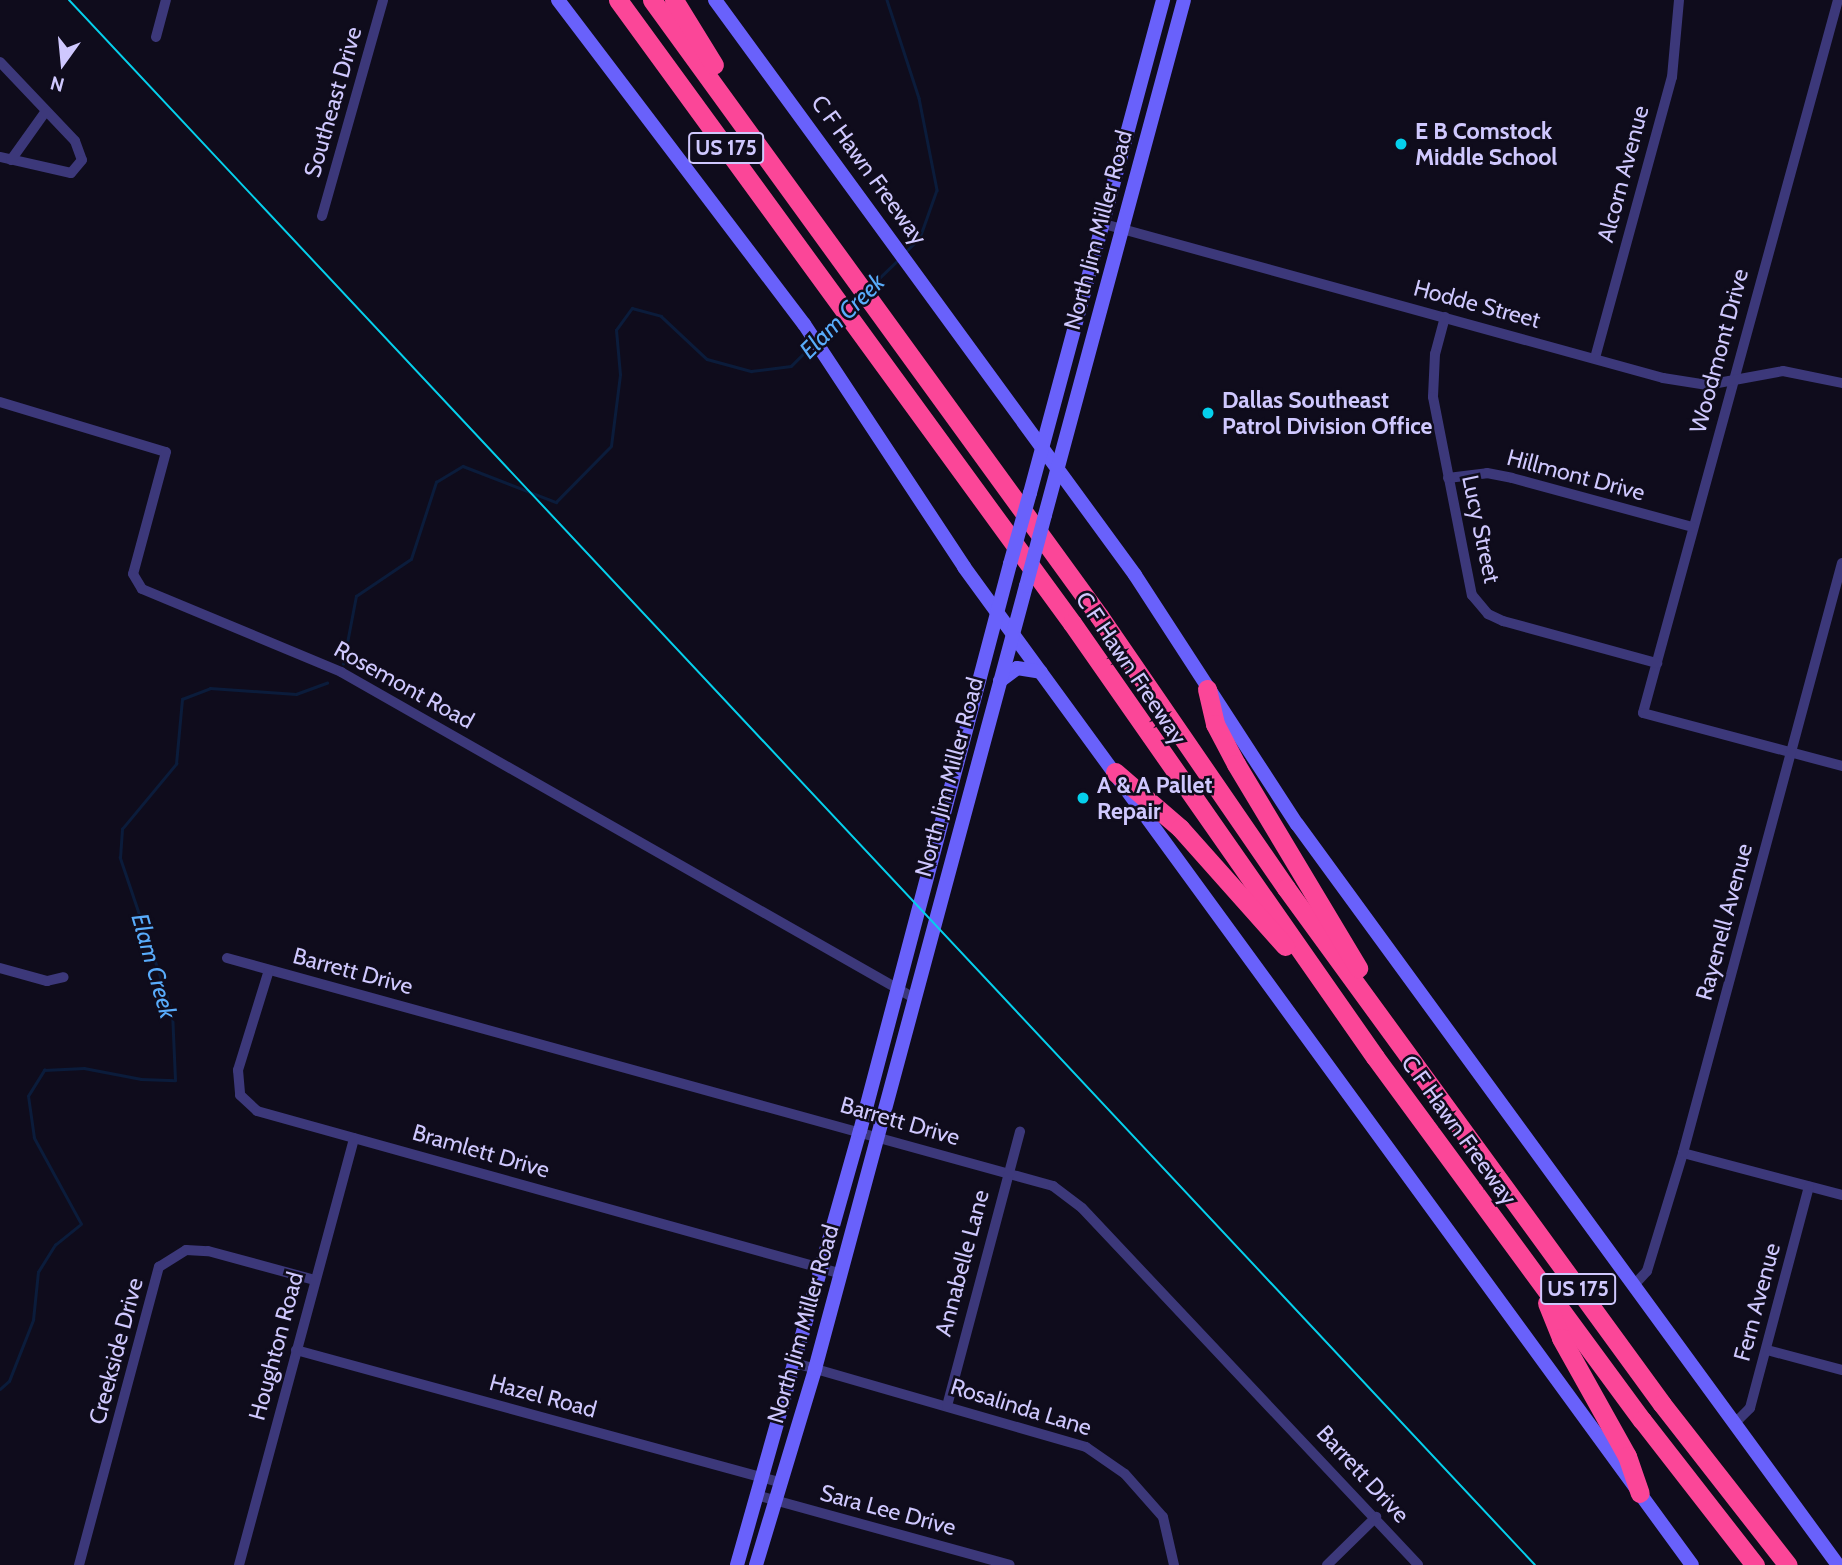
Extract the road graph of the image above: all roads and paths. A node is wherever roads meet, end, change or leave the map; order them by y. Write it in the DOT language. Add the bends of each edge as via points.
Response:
graph roads {
  1 [pos="166,0"];
  2 [pos="383,0"];
  3 [pos="558,0"];
  4 [pos="618,0"];
  5 [pos="652,0"];
  6 [pos="674,0"];
  7 [pos="715,0"];
  8 [pos="1679,0"];
  9 [pos="1838,0"];
  10 [pos="1162,3"];
  11 [pos="1182,6"];
  12 [pos="156,37"];
  13 [pos="0,62"];
  14 [pos="1138,89"];
  15 [pos="1158,95"];
  16 [pos="46,111"];
  17 [pos="745,126"];
  18 [pos="6,158"];
  19 [pos="322,215"];
  20 [pos="1104,224"];
  21 [pos="1123,229"];
  22 [pos="1080,309"];
  23 [pos="1099,315"];
  24 [pos="1445,317"];
  25 [pos="1595,358"];
  26 [pos="1732,383"];
  27 [pos="1842,383"];
  28 [pos="1059,386"];
  29 [pos="1080,389"];
  30 [pos="0,402"];
  31 [pos="1042,449"];
  32 [pos="1057,472"];
  33 [pos="1448,478"];
  34 [pos="1692,527"];
  35 [pos="1842,564"];
  36 [pos="997,613"];
  37 [pos="1013,633"];
  38 [pos="1657,663"];
  39 [pos="1041,671"];
  40 [pos="1207,689"];
  41 [pos="994,695"];
  42 [pos="1791,753"];
  43 [pos="1842,766"];
  44 [pos="1115,772"];
  45 [pos="227,958"];
  46 [pos="0,968"];
  47 [pos="269,970"];
  48 [pos="1314,972"];
  49 [pos="64,977"];
  50 [pos="897,988"];
  51 [pos="914,998"];
  52 [pos="1373,1008"];
  53 [pos="860,1131"];
  54 [pos="1020,1132"];
  55 [pos="879,1136"];
  56 [pos="354,1138"];
  57 [pos="1683,1153"];
  58 [pos="1008,1173"];
  59 [pos="1809,1187"];
  60 [pos="1842,1195"];
  61 [pos="822,1268"];
  62 [pos="842,1274"];
  63 [pos="1536,1276"];
  64 [pos="315,1280"];
  65 [pos="1634,1285"];
  66 [pos="296,1350"];
  67 [pos="1767,1350"];
  68 [pos="795,1363"];
  69 [pos="816,1369"];
  70 [pos="1842,1370"];
  71 [pos="947,1406"];
  72 [pos="1736,1422"];
  73 [pos="761,1477"];
  74 [pos="779,1482"];
  75 [pos="1640,1493"];
  76 [pos="756,1495"];
  77 [pos="774,1500"];
  78 [pos="1376,1517"];
  79 [pos="990,1562"];
  80 [pos="79,1565"];
  81 [pos="239,1565"];
  82 [pos="737,1565"];
  83 [pos="756,1565"];
  84 [pos="1010,1565"];
  85 [pos="1174,1565"];
  86 [pos="1327,1565"];
  87 [pos="1418,1565"];
  88 [pos="1692,1565"];
  89 [pos="1755,1565"];
  90 [pos="1788,1565"];
  91 [pos="1838,1565"];
  1 -- 12 [label="street"];
  2 -- 19 [label="street, Southeast Drive"];
  3 -- 36 [label="main road" via="831,361 940,533"];
  4 -- 48 [label="highway, C F Hawn Freeway / US 175" via="1072,623"];
  5 -- 17 [label="highway, C F Hawn Freeway / US 175"];
  6 -- 17 [label="highway" via="723,78"];
  7 -- 31 [label="main road, C F Hawn Freeway"];
  8 -- 25 [label="street, Alcorn Avenue" via="1672,77"];
  9 -- 26 [label="street, Woodmont Drive"];
  10 -- 11 [label="main road"];
  10 -- 14 [label="main road, North Jim Miller Road"];
  11 -- 15 [label="main road, North Jim Miller Road"];
  13 -- 16 [label="street"];
  14 -- 15 [label="main road"];
  14 -- 20 [label="main road, North Jim Miller Road"];
  15 -- 21 [label="main road, North Jim Miller Road"];
  16 -- 18 [label="street"];
  16 -- 18 [label="street" via="82,152 80,167 71,173"];
  17 -- 52 [label="highway, C F Hawn Freeway / US 175"];
  20 -- 21 [label="street, Hodde Street"];
  20 -- 22 [label="main road, North Jim Miller Road"];
  21 -- 23 [label="main road, North Jim Miller Road"];
  21 -- 24 [label="street, Hodde Street"];
  22 -- 23 [label="main road"];
  22 -- 28 [label="main road, North Jim Miller Road"];
  23 -- 29 [label="main road, North Jim Miller Road"];
  24 -- 25 [label="street, Hodde Street"];
  24 -- 33 [label="street, Lucy Street" via="1432,372"];
  25 -- 26 [label="street, Hodde Street" via="1680,382"];
  26 -- 27 [label="street, Hodde Street" via="1783,371"];
  26 -- 34 [label="street, Woodmont Drive"];
  28 -- 29 [label="main road"];
  28 -- 31 [label="main road, North Jim Miller Road"];
  29 -- 32 [label="main road, North Jim Miller Road"];
  30 -- 50 [label="street, Rosemont Road" via="166,452 133,574 142,589 341,672"];
  31 -- 32 [label="main road, C F Hawn Freeway"];
  31 -- 36 [label="main road, North Jim Miller Road, bridge"];
  32 -- 37 [label="main road, North Jim Miller Road, bridge"];
  32 -- 40 [label="main road, C F Hawn Freeway" via="1183,644"];
  33 -- 34 [label="street, Hillmont Drive" via="1499,476"];
  33 -- 38 [label="street, Lucy Street" via="1472,595 1488,614"];
  34 -- 38 [label="street, Woodmont Drive"];
  35 -- 42 [label="street, Rayenell Avenue"];
  36 -- 37 [label="main road"];
  36 -- 50 [label="main road, North Jim Miller Road"];
  37 -- 39 [label="main road"];
  37 -- 41 [label="main road, North Jim Miller Road"];
  38 -- 42 [label="street, Woodmont Drive" via="1643,713"];
  39 -- 41 [label="main road" via="1025,667 1009,671"];
  39 -- 44 [label="main road"];
  40 -- 52 [label="highway" via="1226,744 1363,977"];
  40 -- 65 [label="main road, C F Hawn Freeway" via="1297,824"];
  41 -- 51 [label="main road, North Jim Miller Road"];
  42 -- 43 [label="street"];
  42 -- 57 [label="street, Rayenell Avenue"];
  44 -- 48 [label="highway" via="1180,828 1266,929"];
  44 -- 75 [label="main road"];
  45 -- 47 [label="street, Barrett Drive"];
  46 -- 49 [label="street" via="47,981"];
  47 -- 53 [label="street, Barrett Drive"];
  47 -- 56 [label="street, Bramlett Drive" via="238,1070 240,1095 257,1111"];
  48 -- 63 [label="highway, C F Hawn Freeway / US 175"];
  50 -- 51 [label="street, Rosemont Road"];
  50 -- 53 [label="main road, North Jim Miller Road"];
  51 -- 55 [label="main road, North Jim Miller Road"];
  52 -- 90 [label="highway, C F Hawn Freeway / US 175" via="1662,1404"];
  53 -- 55 [label="street, Barrett Drive"];
  53 -- 61 [label="main road, North Jim Miller Road"];
  54 -- 58 [label="street, Annabelle Lane"];
  55 -- 58 [label="street, Barrett Drive"];
  55 -- 62 [label="main road, North Jim Miller Road"];
  56 -- 61 [label="street, Bramlett Drive"];
  56 -- 64 [label="street, Houghton Road"];
  57 -- 59 [label="street"];
  57 -- 65 [label="street, Rayenell Avenue" via="1647,1271"];
  58 -- 71 [label="street, Annabelle Lane"];
  58 -- 78 [label="street, Barrett Drive" via="1053,1186 1082,1208"];
  59 -- 60 [label="street"];
  59 -- 67 [label="street, Fern Avenue"];
  61 -- 62 [label="street, Bramlett Drive"];
  61 -- 68 [label="main road, North Jim Miller Road"];
  62 -- 69 [label="main road, North Jim Miller Road"];
  63 -- 75 [label="highway" via="1561,1338 1611,1424"];
  63 -- 89 [label="highway, C F Hawn Freeway / US 175"];
  64 -- 66 [label="street, Houghton Road"];
  64 -- 80 [label="street, Creekside Drive" via="208,1251 187,1250 159,1266"];
  65 -- 72 [label="main road, C F Hawn Freeway"];
  66 -- 73 [label="street, Hazel Road"];
  66 -- 81 [label="street, Houghton Road"];
  67 -- 70 [label="street"];
  67 -- 72 [label="street, Fern Avenue" via="1750,1408"];
  68 -- 69 [label="street, Rosalinda Lane"];
  68 -- 73 [label="main road, North Jim Miller Road"];
  69 -- 71 [label="street, Rosalinda Lane"];
  69 -- 74 [label="main road, North Jim Miller Road"];
  71 -- 85 [label="street, Rosalinda Lane" via="1064,1437 1106,1458 1163,1517"];
  72 -- 91 [label="main road, C F Hawn Freeway"];
  73 -- 74 [label="street, Hazel Road"];
  73 -- 76 [label="main road, North Jim Miller Road"];
  74 -- 77 [label="main road, North Jim Miller Road"];
  75 -- 88 [label="main road"];
  76 -- 77 [label="street, Sara Lee Drive"];
  76 -- 82 [label="main road, North Jim Miller Road"];
  77 -- 79 [label="street, Sara Lee Drive"];
  77 -- 83 [label="main road, North Jim Miller Road"];
  78 -- 86 [label="street"];
  78 -- 87 [label="street, Barrett Drive"];
  79 -- 84 [label="street, Sara Lee Drive"];
}
